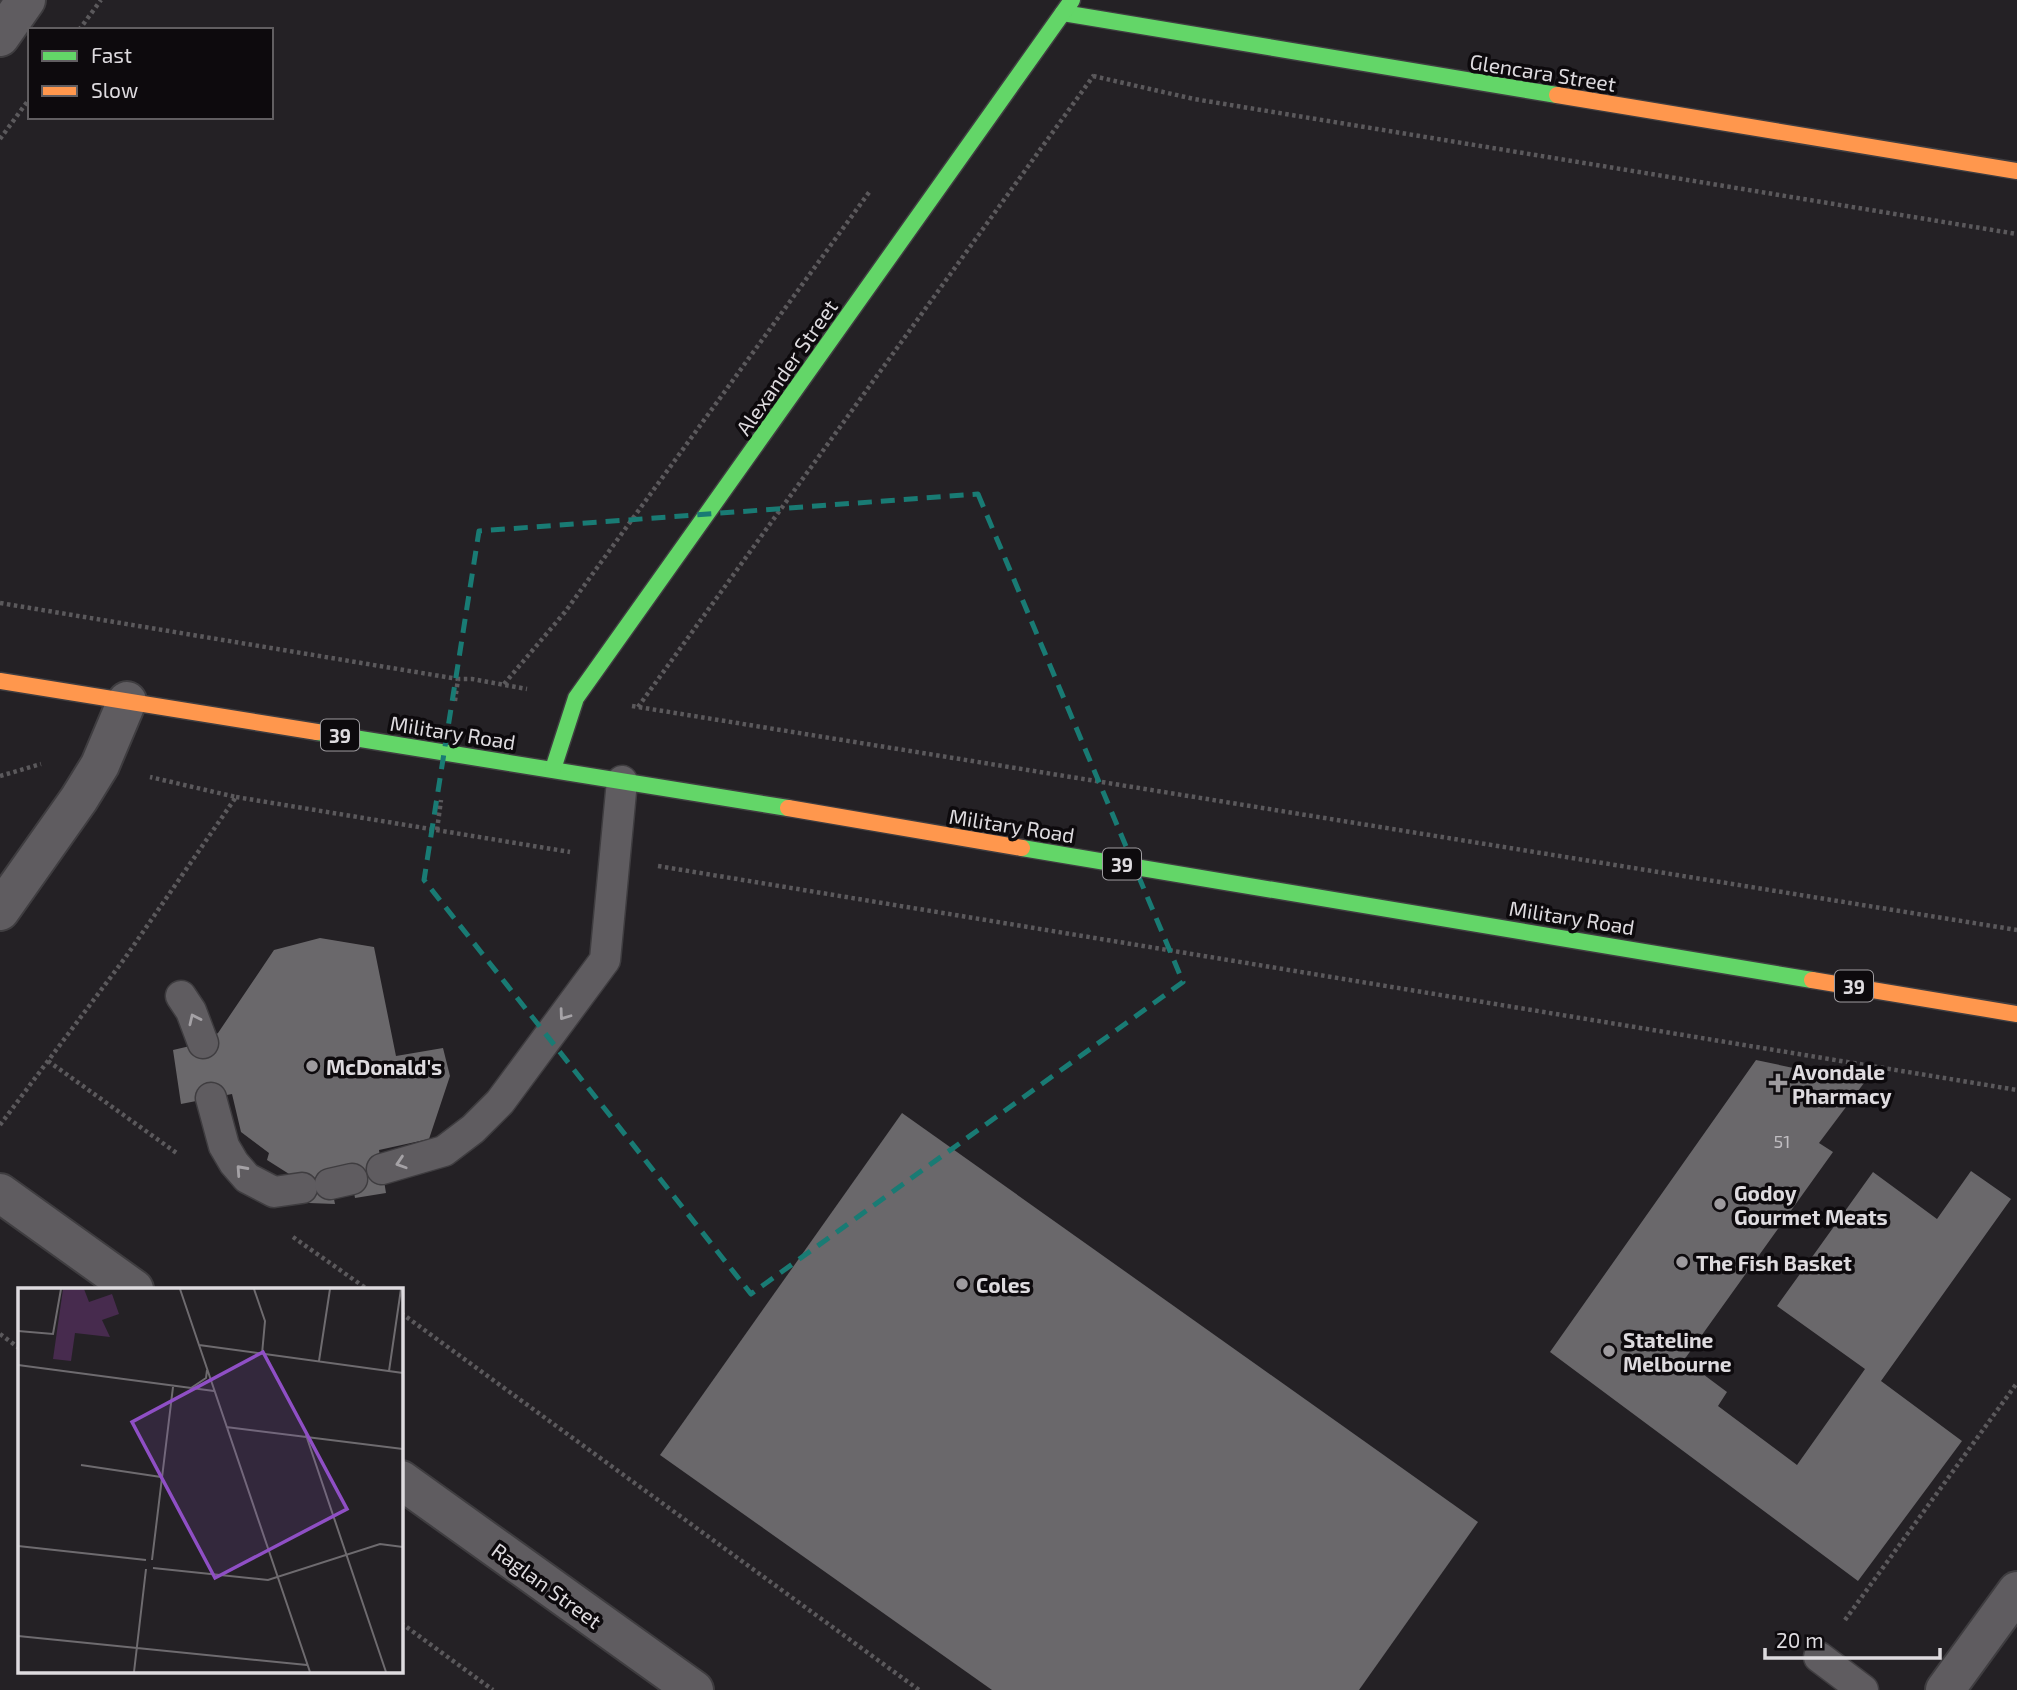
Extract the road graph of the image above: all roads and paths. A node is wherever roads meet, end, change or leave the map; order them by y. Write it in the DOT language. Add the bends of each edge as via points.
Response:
graph roads {
  1 [pos="101,0"];
  2 [pos="1068,6"];
  3 [pos="1130,24"];
  4 [pos="80,28"];
  5 [pos="1093,76"];
  6 [pos="28,101"];
  7 [pos="0,139"];
  8 [pos="2017,171"];
  9 [pos="877,181"];
  10 [pos="2017,234"];
  11 [pos="0,603"];
  12 [pos="458,679"];
  13 [pos="0,681"];
  14 [pos="503,685"];
  15 [pos="576,698"];
  16 [pos="127,701"];
  17 [pos="638,707"];
  18 [pos="448,752"];
  19 [pos="100,765"];
  20 [pos="553,769"];
  21 [pos="0,776"];
  22 [pos="622,781"];
  23 [pos="236,797"];
  24 [pos="437,830"];
  25 [pos="614,859"];
  26 [pos="0,911"];
  27 [pos="2017,930"];
  28 [pos="181,996"];
  29 [pos="2017,1014"];
  30 [pos="203,1043"];
  31 [pos="2017,1090"];
  32 [pos="211,1098"];
  33 [pos="0,1125"];
  34 [pos="382,1169"];
  35 [pos="328,1183"];
  36 [pos="0,1193"];
  37 [pos="133,1288"];
  38 [pos="402,1314"];
  39 [pos="0,1334"];
  40 [pos="18,1347"];
  41 [pos="2017,1383"];
  42 [pos="402,1481"];
  43 [pos="2017,1591"];
  44 [pos="402,1624"];
  45 [pos="1819,1657"];
  46 [pos="493,1690"];
  47 [pos="694,1690"];
  48 [pos="919,1690"];
  49 [pos="1863,1690"];
  50 [pos="1945,1690"];
  1 -- 4 [label="path"];
  2 -- 3 [label="main road, Glencara Street"];
  2 -- 15 [label="main road, Alexander Street"];
  3 -- 5 [label="path"];
  3 -- 8 [label="main road, Glencara Street"];
  5 -- 10 [label="path" via="1194,99"];
  5 -- 17 [label="path"];
  6 -- 7 [label="path"];
  9 -- 14 [label="path" via="565,612"];
  11 -- 12 [label="path"];
  12 -- 14 [label="path"];
  12 -- 18 [label="path"];
  13 -- 16 [label="main road, Military Road / 39"];
  14 -- 15 [label="path"];
  15 -- 17 [label="path"];
  15 -- 20 [label="main road, Alexander Street"];
  16 -- 18 [label="main road, Military Road / 39"];
  16 -- 19 [label="street"];
  17 -- 27 [label="path"];
  18 -- 20 [label="main road, Military Road / 39"];
  18 -- 24 [label="path"];
  19 -- 21 [label="path" via="46,763"];
  19 -- 23 [label="path"];
  19 -- 26 [label="street"];
  20 -- 22 [label="main road, Military Road / 39"];
  22 -- 25 [label="lane"];
  22 -- 29 [label="main road, Military Road / 39"];
  23 -- 24 [label="path"];
  23 -- 33 [label="path" via="125,958"];
  24 -- 25 [label="path"];
  25 -- 31 [label="path"];
  25 -- 34 [label="lane, one-way" via="605,960 500,1101 443,1151"];
  30 -- 28 [label="lane, one-way"];
  35 -- 32 [label="lane, one-way" via="274,1192 247,1178 224,1146"];
  36 -- 37 [label="street"];
  38 -- 48 [label="path"];
  39 -- 40 [label="path"];
  41 -- 45 [label="path"];
  42 -- 47 [label="street, Raglan Street"];
  43 -- 50 [label="street"];
  44 -- 46 [label="path"];
  45 -- 49 [label="lane"];
}
